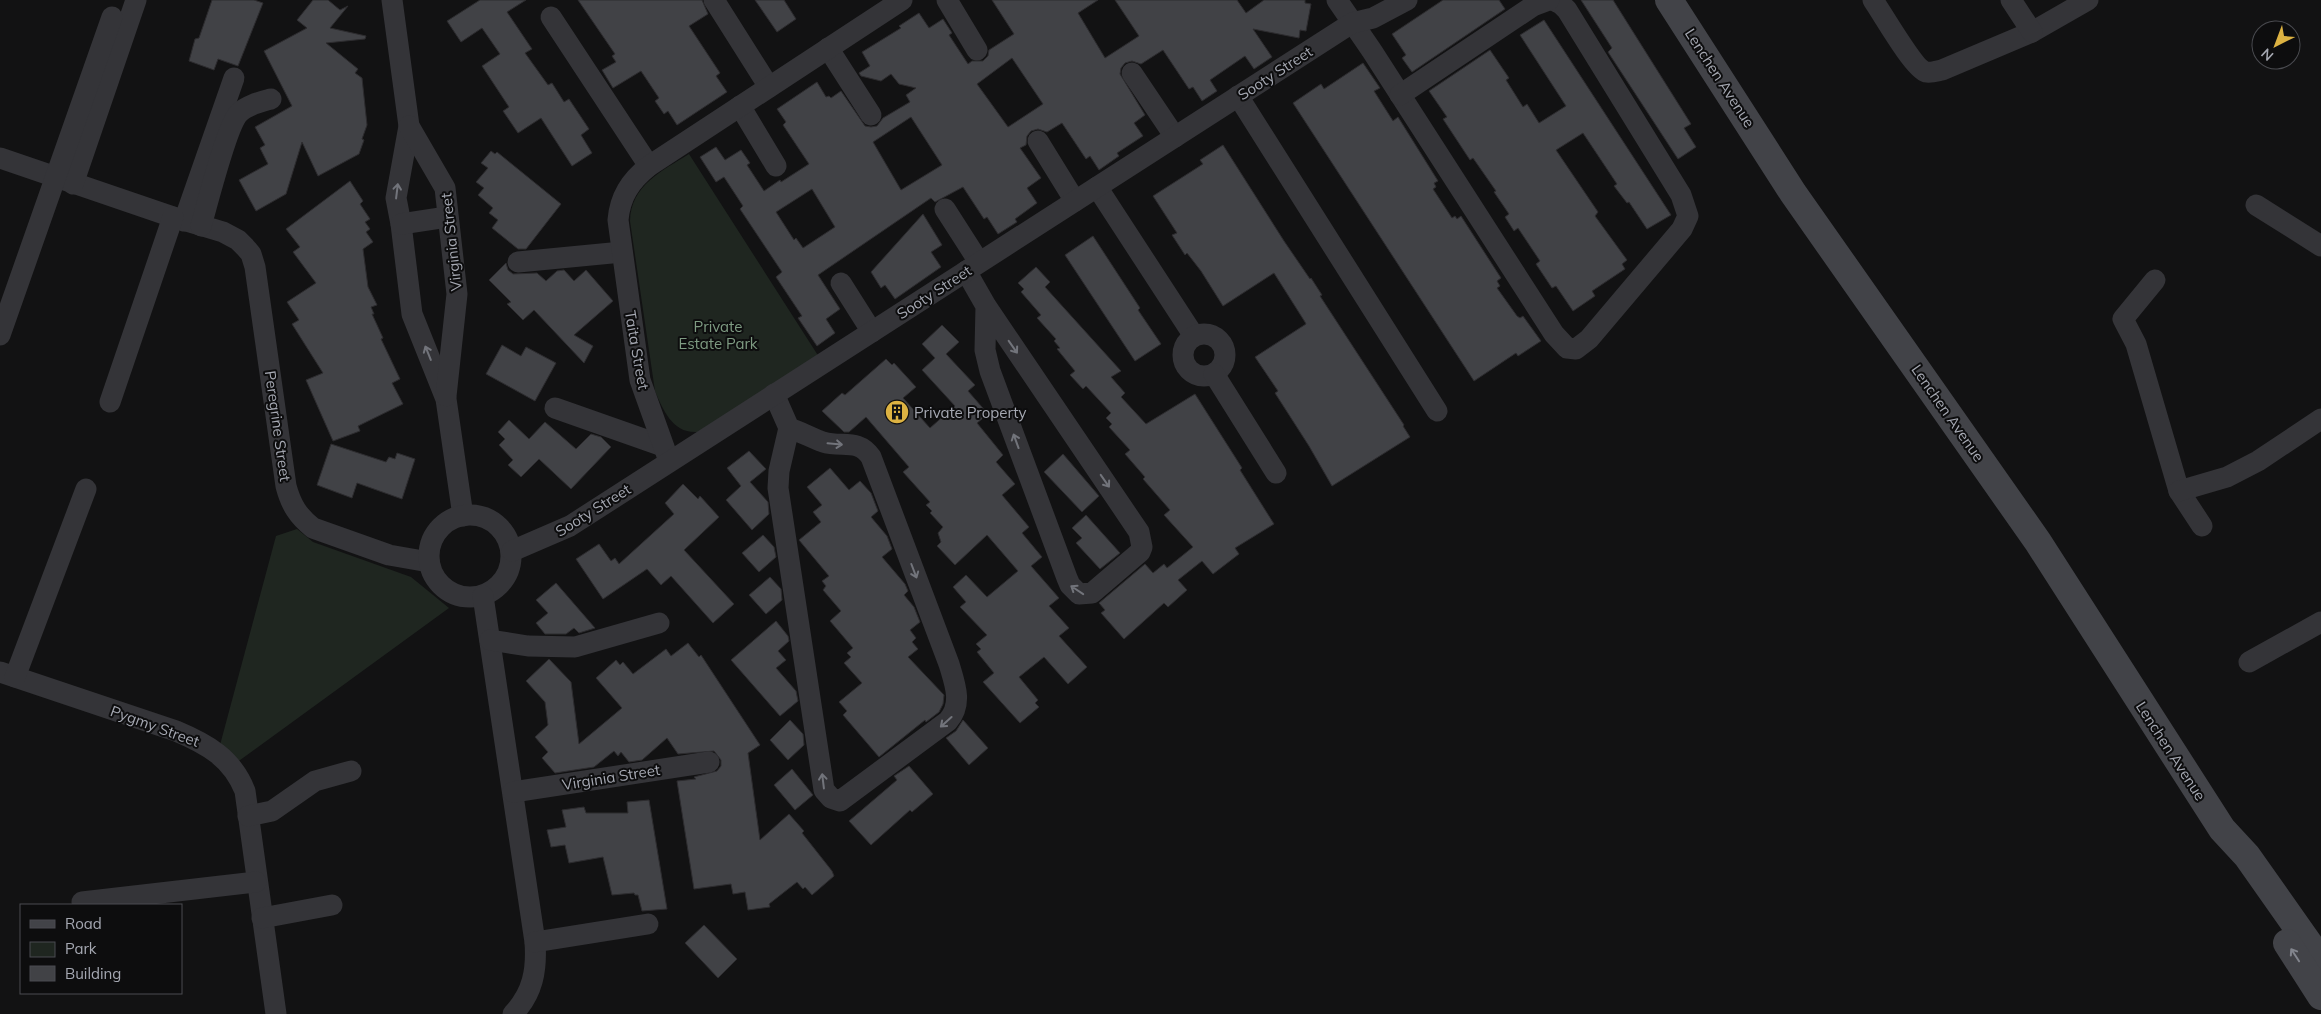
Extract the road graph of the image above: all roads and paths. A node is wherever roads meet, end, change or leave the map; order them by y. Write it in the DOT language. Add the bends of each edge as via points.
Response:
graph roads {
  1 [pos="136,0"];
  2 [pos="392,0"];
  3 [pos="714,0"];
  4 [pos="947,0"];
  5 [pos="1337,0"];
  6 [pos="1407,0"];
  7 [pos="1549,0"];
  8 [pos="1553,0"];
  9 [pos="1669,0"];
  10 [pos="1873,0"];
  11 [pos="2011,0"];
  12 [pos="2088,0"];
  13 [pos="892,3"];
  14 [pos="112,17"];
  15 [pos="550,17"];
  16 [pos="1352,23"];
  17 [pos="2032,32"];
  18 [pos="828,48"];
  19 [pos="977,50"];
  20 [pos="1132,73"];
  21 [pos="234,78"];
  22 [pos="769,87"];
  23 [pos="1400,95"];
  24 [pos="1238,96"];
  25 [pos="270,98"];
  26 [pos="740,106"];
  27 [pos="871,115"];
  28 [pos="409,126"];
  29 [pos="1175,137"];
  30 [pos="1038,141"];
  31 [pos="0,158"];
  32 [pos="648,166"];
  33 [pos="776,166"];
  34 [pos="58,178"];
  35 [pos="1097,187"];
  36 [pos="1074,201"];
  37 [pos="2256,205"];
  38 [pos="945,209"];
  39 [pos="448,217"];
  40 [pos="186,221"];
  41 [pos="401,224"];
  42 [pos="2321,246"];
  43 [pos="622,252"];
  44 [pos="518,262"];
  45 [pos="972,267"];
  46 [pos="2156,280"];
  47 [pos="840,283"];
  48 [pos="0,295"];
  49 [pos="986,306"];
  50 [pos="872,332"];
  51 [pos="0,335"];
  52 [pos="774,394"];
  53 [pos="446,399"];
  54 [pos="110,402"];
  55 [pos="555,408"];
  56 [pos="1437,411"];
  57 [pos="2321,419"];
  58 [pos="790,428"];
  59 [pos="666,454"];
  60 [pos="1276,473"];
  61 [pos="86,490"];
  62 [pos="2179,491"];
  63 [pos="463,516"];
  64 [pos="2202,526"];
  65 [pos="512,551"];
  66 [pos="429,562"];
  67 [pos="483,596"];
  68 [pos="2321,622"];
  69 [pos="659,623"];
  70 [pos="490,640"];
  71 [pos="2249,662"];
  72 [pos="8,675"];
  73 [pos="709,762"];
  74 [pos="351,771"];
  75 [pos="653,784"];
  76 [pos="514,798"];
  77 [pos="248,816"];
  78 [pos="2222,830"];
  79 [pos="256,882"];
  80 [pos="82,902"];
  81 [pos="332,905"];
  82 [pos="262,918"];
  83 [pos="648,924"];
  84 [pos="535,942"];
  85 [pos="2321,961"];
  86 [pos="2321,996"];
  87 [pos="276,1014"];
  88 [pos="513,1014"];
  1 -- 34 [label="street"];
  2 -- 28 [label="street, Virginia Street"];
  3 -- 22 [label="street"];
  4 -- 19 [label="street"];
  5 -- 16 [label="street"];
  6 -- 16 [label="street, Sooty Street" via="1373,18"];
  7 -- 23 [label="street" via="1533,6"];
  8 -- 23 [label="street" via="1567,10 1681,195 1688,216 1682,229 1589,339 1576,349 1567,348 1554,334"];
  9 -- 78 [label="main road, Lenchen Avenue" via="1793,193 2038,542"];
  10 -- 17 [label="street" via="1911,58 1925,72 1942,70"];
  11 -- 17 [label="street"];
  12 -- 17 [label="street"];
  13 -- 18 [label="street, Taita Street"];
  14 -- 34 [label="street"];
  15 -- 32 [label="street"];
  16 -- 23 [label="street"];
  16 -- 24 [label="street, Sooty Street"];
  18 -- 22 [label="street, Taita Street"];
  18 -- 27 [label="street"];
  20 -- 29 [label="street"];
  21 -- 40 [label="street"];
  22 -- 26 [label="street, Taita Street"];
  24 -- 29 [label="street, Sooty Street"];
  24 -- 56 [label="street"];
  25 -- 40 [label="street" via="237,114"];
  26 -- 32 [label="street, Taita Street"];
  26 -- 33 [label="street"];
  28 -- 39 [label="street, Virginia Street" via="445,188"];
  41 -- 28 [label="street, Virginia Street, one-way" via="396,198"];
  29 -- 35 [label="street, Sooty Street"];
  30 -- 36 [label="street"];
  31 -- 34 [label="street, Peregrine Street"];
  32 -- 43 [label="street, Taita Street" via="636,176 622,196 618,220"];
  34 -- 40 [label="street, Peregrine Street"];
  34 -- 48 [label="street"];
  34 -- 51 [label="street"];
  35 -- 36 [label="street, Sooty Street"];
  35 -- 60 [label="street" via="1194,336 1208,334 1221,342 1226,356 1220,370 1214,374"];
  36 -- 45 [label="street, Sooty Street"];
  37 -- 42 [label="street"];
  38 -- 45 [label="street"];
  39 -- 41 [label="street"];
  39 -- 53 [label="street, Virginia Street" via="457,294"];
  40 -- 54 [label="street"];
  40 -- 66 [label="street, Peregrine Street" via="238,240 251,254 286,486 297,513 313,528 325,533 389,555"];
  53 -- 41 [label="street, Virginia Street, one-way" via="412,314"];
  43 -- 44 [label="street"];
  43 -- 59 [label="street, Taita Street" via="640,380"];
  45 -- 49 [label="street"];
  45 -- 50 [label="street, Sooty Street"];
  46 -- 62 [label="street" via="2123,319 2136,344"];
  47 -- 50 [label="street"];
  49 -- 49 [label="street, one-way" via="1139,532 1140,552 1092,592 1079,594 1070,585 990,371 985,350"];
  50 -- 52 [label="street, Sooty Street"];
  52 -- 58 [label="street"];
  52 -- 59 [label="street, Sooty Street"];
  53 -- 63 [label="street, Virginia Street"];
  55 -- 59 [label="street"];
  57 -- 62 [label="street" via="2258,462 2227,477"];
  58 -- 58 [label="street, one-way" via="825,443 856,445 871,457 949,664 956,692 956,708 948,721 840,801 831,798 824,790 778,488 779,470"];
  59 -- 65 [label="street, Sooty Street" via="562,531"];
  61 -- 72 [label="street, Pygmy Street"];
  62 -- 64 [label="street"];
  63 -- 65 [label="street" via="486,517 498,525 507,536"];
  63 -- 66 [label="street" via="445,523 435,534"];
  65 -- 67 [label="street" via="506,579"];
  66 -- 67 [label="street" via="442,586 454,595"];
  67 -- 70 [label="street"];
  68 -- 71 [label="street"];
  69 -- 70 [label="street" via="575,647 528,646"];
  70 -- 76 [label="street"];
  72 -- 77 [label="street, Pygmy Street" via="201,742 226,760 237,775 245,791"];
  73 -- 76 [label="street, Virginia Street"];
  74 -- 77 [label="street" via="315,781 266,814"];
  75 -- 76 [label="street, Virginia Street"];
  76 -- 84 [label="street"];
  77 -- 79 [label="street, Pygmy Street"];
  78 -- 85 [label="main road, Lenchen Avenue" via="2247,856"];
  86 -- 78 [label="main road, Lenchen Avenue, one-way" via="2236,865"];
  79 -- 80 [label="street"];
  79 -- 82 [label="street, Pygmy Street"];
  81 -- 82 [label="street"];
  82 -- 87 [label="street, Pygmy Street"];
  83 -- 84 [label="street"];
  84 -- 88 [label="street" via="533,983"];
}
